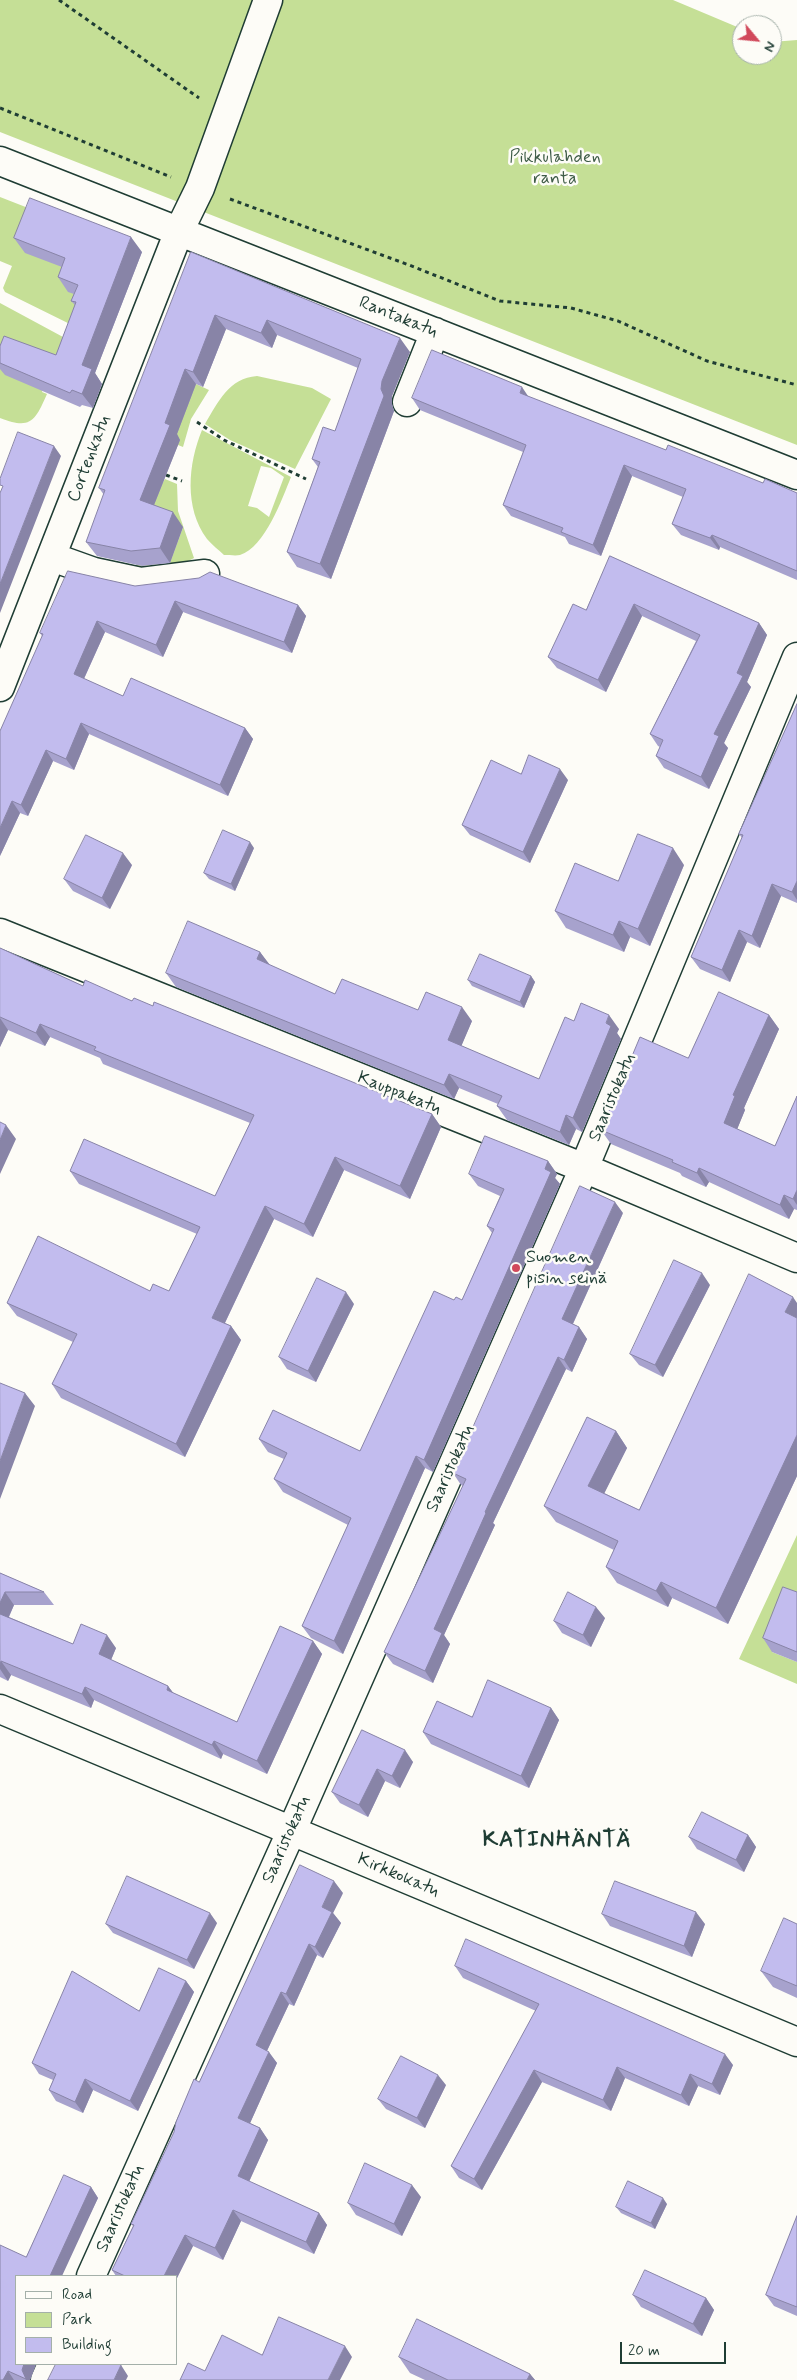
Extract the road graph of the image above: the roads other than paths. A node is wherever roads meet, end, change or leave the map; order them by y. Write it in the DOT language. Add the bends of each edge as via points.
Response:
graph roads {
  1 [pos="274,6"];
  2 [pos="0,161"];
  3 [pos="179,231"];
  4 [pos="435,332"];
  5 [pos="406,402"];
  6 [pos="797,475"];
  7 [pos="52,557"];
  8 [pos="205,574"];
  9 [pos="797,657"];
  10 [pos="0,686"];
  11 [pos="0,933"];
  12 [pos="584,1168"];
  13 [pos="797,1258"];
  14 [pos="0,1709"];
  15 [pos="291,1832"];
  16 [pos="797,2042"];
  17 [pos="91,2275"];
  18 [pos="52,2365"];
  19 [pos="44,2380"];
  1 -- 3 [label="street, Cortenkatu" via="226,117 200,188"];
  2 -- 3 [label="street, Rantakatu"];
  3 -- 4 [label="street, Rantakatu"];
  3 -- 7 [label="street, Cortenkatu"];
  4 -- 5 [label="street"];
  4 -- 6 [label="street, Rantakatu"];
  7 -- 8 [label="street" via="99,574 141,582"];
  7 -- 10 [label="street, Cortenkatu"];
  9 -- 12 [label="street, Saaristokatu"];
  11 -- 12 [label="street, Kauppakatu"];
  12 -- 13 [label="street, Kauppakatu"];
  12 -- 15 [label="street, Saaristokatu"];
  14 -- 15 [label="street, Kirkkokatu"];
  15 -- 16 [label="street, Kirkkokatu"];
  15 -- 17 [label="street, Saaristokatu"];
  18 -- 19 [label="street"];
}
